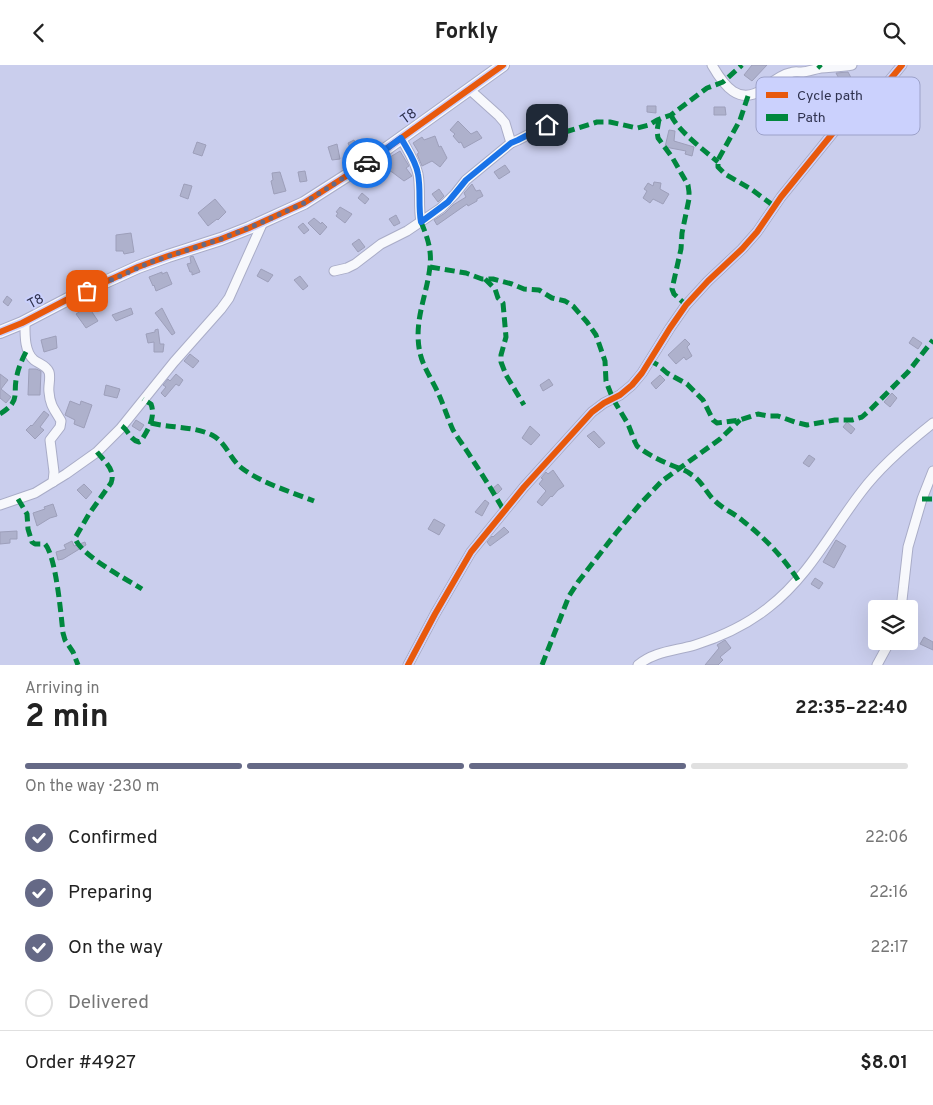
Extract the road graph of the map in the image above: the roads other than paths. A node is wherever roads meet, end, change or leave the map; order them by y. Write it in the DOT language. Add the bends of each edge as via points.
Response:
graph roads {
  1 [pos="503,65"];
  2 [pos="712,65"];
  3 [pos="852,65"];
  4 [pos="902,65"];
  5 [pos="780,77"];
  6 [pos="892,77"];
  7 [pos="469,89"];
  8 [pos="756,93"];
  9 [pos="547,125"];
  10 [pos="831,135"];
  11 [pos="401,138"];
  12 [pos="511,143"];
  13 [pos="263,222"];
  14 [pos="421,222"];
  15 [pos="334,271"];
  16 [pos="25,322"];
  17 [pos="0,332"];
  18 [pos="933,423"];
  19 [pos="933,471"];
  20 [pos="53,482"];
  21 [pos="0,505"];
  22 [pos="902,600"];
  23 [pos="885,650"];
  24 [pos="408,665"];
  25 [pos="638,665"];
  26 [pos="877,665"];
  1 -- 7 [label="street, T8"];
  2 -- 8 [label="street" via="736,94"];
  3 -- 5 [label="street"];
  4 -- 6 [label="street"];
  7 -- 11 [label="street, T8"];
  7 -- 12 [label="street" via="505,123"];
  9 -- 12 [label="street"];
  10 -- 24 [label="street" via="757,232 686,305 632,385 592,412 471,552"];
  11 -- 13 [label="street, T8" via="304,203"];
  11 -- 14 [label="street" via="418,175"];
  12 -- 14 [label="street" via="466,180 448,202"];
  13 -- 16 [label="street, T8" via="151,262"];
  13 -- 20 [label="street" via="235,288 221,309 114,435 97,452"];
  14 -- 15 [label="street" via="381,244 355,264"];
  16 -- 17 [label="street, T8"];
  16 -- 20 [label="street" via="29,353 49,373 52,406 61,421 50,440"];
  18 -- 25 [label="street" via="863,489 784,595 734,629 695,645 657,654"];
  19 -- 22 [label="street" via="908,547"];
  20 -- 21 [label="street" via="35,493"];
  23 -- 26 [label="street"];
}
